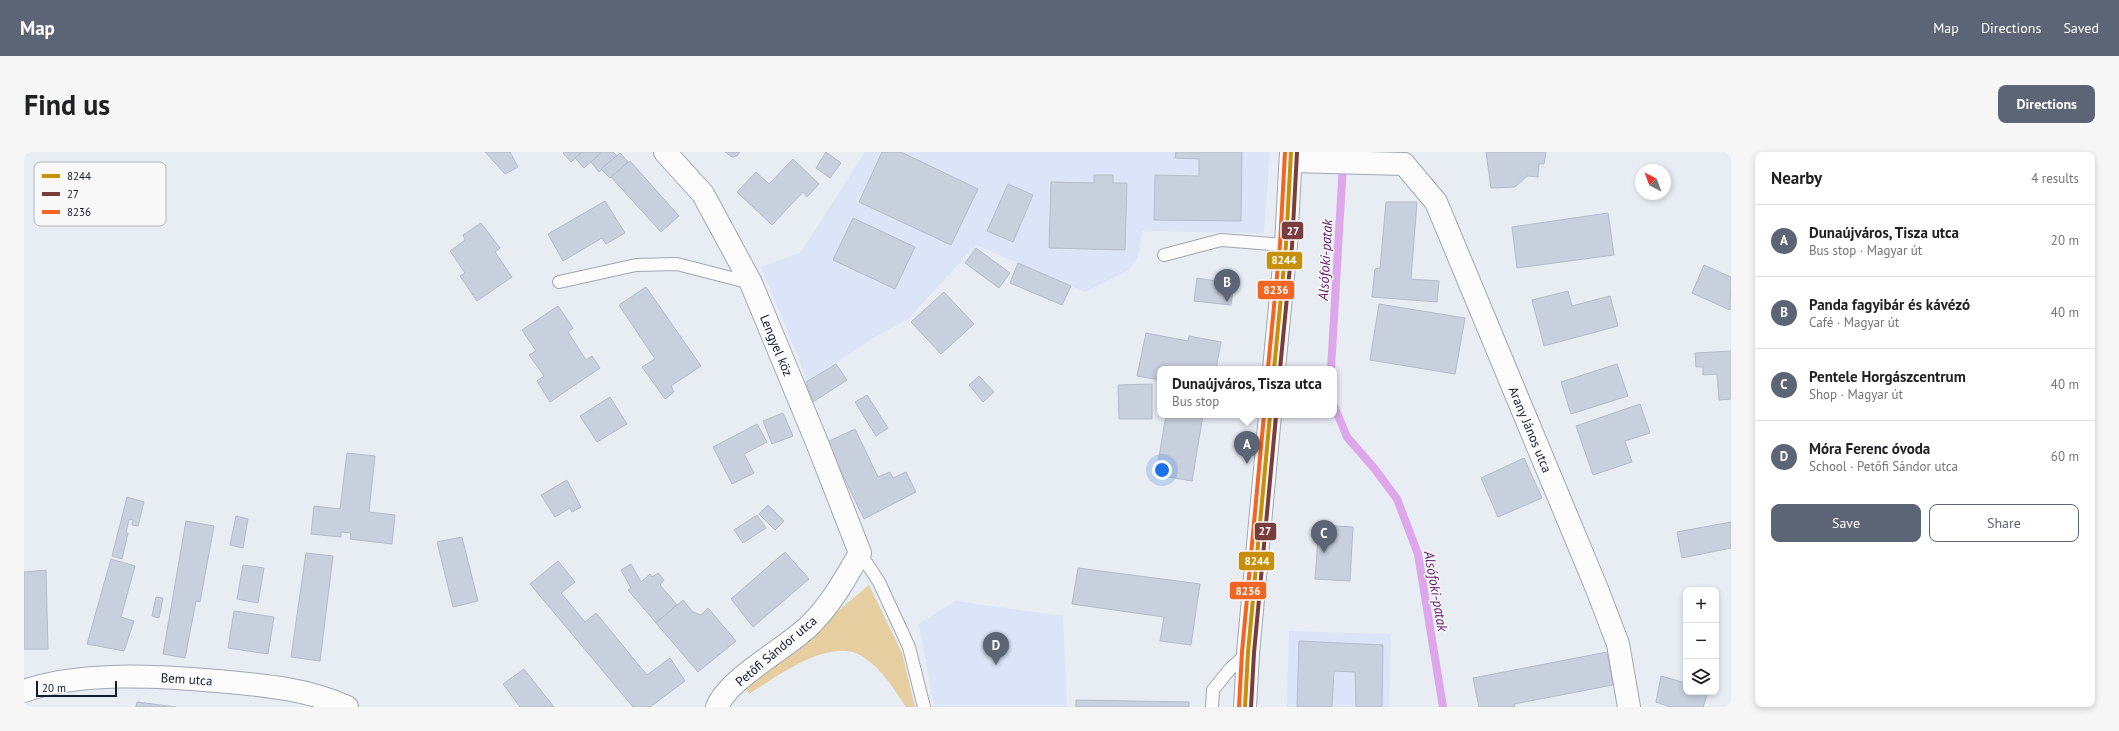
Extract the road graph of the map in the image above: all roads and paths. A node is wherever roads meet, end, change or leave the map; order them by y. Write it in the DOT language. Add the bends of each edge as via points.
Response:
graph roads {
  1 [pos="665,152"];
  2 [pos="1291,156"];
  3 [pos="1408,158"];
  4 [pos="1286,245"];
  5 [pos="1164,255"];
  6 [pos="560,282"];
  7 [pos="751,283"];
  8 [pos="1274,366"];
  9 [pos="1270,418"];
  10 [pos="860,554"];
  11 [pos="1248,653"];
  12 [pos="24,691"];
  13 [pos="347,707"];
  14 [pos="717,707"];
  15 [pos="924,707"];
  16 [pos="1212,707"];
  17 [pos="1245,707"];
  18 [pos="1629,707"];
  1 -- 7 [label="street, Lengyel köz" via="704,194"];
  2 -- 3 [label="street" via="1317,162 1364,163"];
  2 -- 4 [label="street"];
  3 -- 18 [label="street, Arany János utca" via="1436,202 1597,588 1618,644"];
  4 -- 5 [label="lane" via="1221,240"];
  4 -- 8 [label="street"];
  6 -- 7 [label="lane" via="636,265 677,264"];
  7 -- 10 [label="street, Lengyel köz" via="818,444"];
  9 -- 11 [label="street"];
  10 -- 14 [label="street, Petőfi Sándor utca" via="836,594 810,625 739,680"];
  10 -- 15 [label="lane" via="879,582 909,647"];
  11 -- 16 [label="lane" via="1229,670 1213,690"];
  11 -- 17 [label="street"];
  12 -- 13 [label="street, Bem utca" via="44,684 154,676 280,686"];
}
